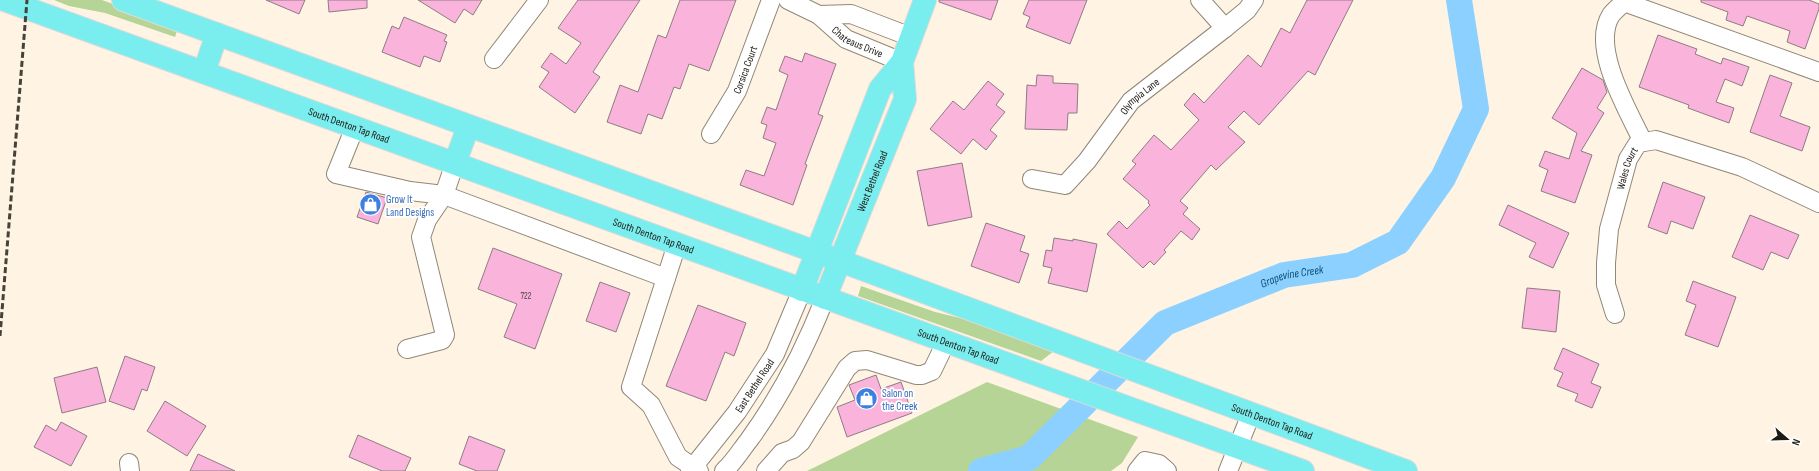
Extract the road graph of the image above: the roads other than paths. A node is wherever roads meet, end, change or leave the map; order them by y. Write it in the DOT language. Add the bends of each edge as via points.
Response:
graph roads {
  1 [pos="4,0"];
  2 [pos="123,0"];
  3 [pos="539,0"];
  4 [pos="771,0"];
  5 [pos="788,0"];
  6 [pos="925,0"];
  7 [pos="1200,0"];
  8 [pos="1254,0"];
  9 [pos="1624,1"];
  10 [pos="819,15"];
  11 [pos="1226,28"];
  12 [pos="217,34"];
  13 [pos="911,37"];
  14 [pos="494,59"];
  15 [pos="902,62"];
  16 [pos="204,72"];
  17 [pos="1819,72"];
  18 [pos="355,127"];
  19 [pos="468,127"];
  20 [pos="711,134"];
  21 [pos="1643,142"];
  22 [pos="455,163"];
  23 [pos="1032,179"];
  24 [pos="444,195"];
  25 [pos="1819,203"];
  26 [pos="677,244"];
  27 [pos="816,252"];
  28 [pos="839,261"];
  29 [pos="666,278"];
  30 [pos="802,290"];
  31 [pos="825,298"];
  32 [pos="1615,314"];
  33 [pos="946,342"];
  34 [pos="407,349"];
  35 [pos="1252,414"];
  36 [pos="1239,447"];
  37 [pos="694,469"];
  38 [pos="724,471"];
  39 [pos="766,471"];
  40 [pos="1137,471"];
  41 [pos="1168,471"];
  42 [pos="1228,471"];
  43 [pos="1303,471"];
  44 [pos="1406,471"];
  1 -- 16 [label="main road, South Denton Tap Road"];
  2 -- 12 [label="main road, South Denton Tap Road"];
  3 -- 14 [label="street"];
  4 -- 20 [label="street, Corsica Court" via="737,90"];
  5 -- 10 [label="street, Chateaus Drive"];
  6 -- 13 [label="main road, West Bethel Road"];
  7 -- 11 [label="street"];
  8 -- 11 [label="street, Olympia Lane" via="1247,10"];
  9 -- 17 [label="street"];
  9 -- 21 [label="street" via="1611,16 1605,35 1607,59"];
  10 -- 13 [label="street, Chateaus Drive" via="851,14"];
  10 -- 15 [label="street, Chateaus Drive" via="846,39"];
  11 -- 23 [label="street, Olympia Lane" via="1131,101 1087,161 1065,185"];
  12 -- 16 [label="main road"];
  12 -- 19 [label="main road, South Denton Tap Road"];
  13 -- 15 [label="main road, West Bethel Road"];
  15 -- 27 [label="main road, West Bethel Road" via="880,89"];
  15 -- 28 [label="main road, West Bethel Road" via="905,99"];
  16 -- 18 [label="main road, South Denton Tap Road"];
  18 -- 22 [label="main road, South Denton Tap Road"];
  18 -- 24 [label="street" via="336,174 410,191"];
  19 -- 22 [label="main road"];
  19 -- 27 [label="main road, South Denton Tap Road"];
  21 -- 25 [label="street, Wales Court" via="1656,140 1742,167"];
  21 -- 32 [label="street, Wales Court" via="1638,144 1628,159 1609,229 1606,285"];
  22 -- 24 [label="street"];
  22 -- 26 [label="main road, South Denton Tap Road"];
  24 -- 29 [label="street"];
  24 -- 34 [label="street" via="426,220 421,237 445,335 442,340"];
  26 -- 29 [label="street"];
  26 -- 30 [label="main road, South Denton Tap Road"];
  27 -- 28 [label="main road, South Denton Tap Road"];
  27 -- 30 [label="main road, West Bethel Road"];
  28 -- 31 [label="main road, West Bethel Road"];
  28 -- 35 [label="main road, South Denton Tap Road"];
  29 -- 37 [label="street" via="631,387 651,405 678,457"];
  30 -- 31 [label="main road, South Denton Tap Road"];
  30 -- 37 [label="street, East Bethel Road" via="775,354 737,412"];
  31 -- 33 [label="main road, South Denton Tap Road"];
  31 -- 38 [label="street" via="801,355 765,418"];
  33 -- 36 [label="main road, South Denton Tap Road"];
  33 -- 39 [label="street" via="932,371 922,375 867,360 855,361 847,368 801,442 793,449 782,453"];
  35 -- 36 [label="street"];
  35 -- 44 [label="main road, South Denton Tap Road"];
  36 -- 42 [label="street"];
  36 -- 43 [label="main road, South Denton Tap Road"];
  40 -- 41 [label="street" via="1145,461 1159,464"];
}
